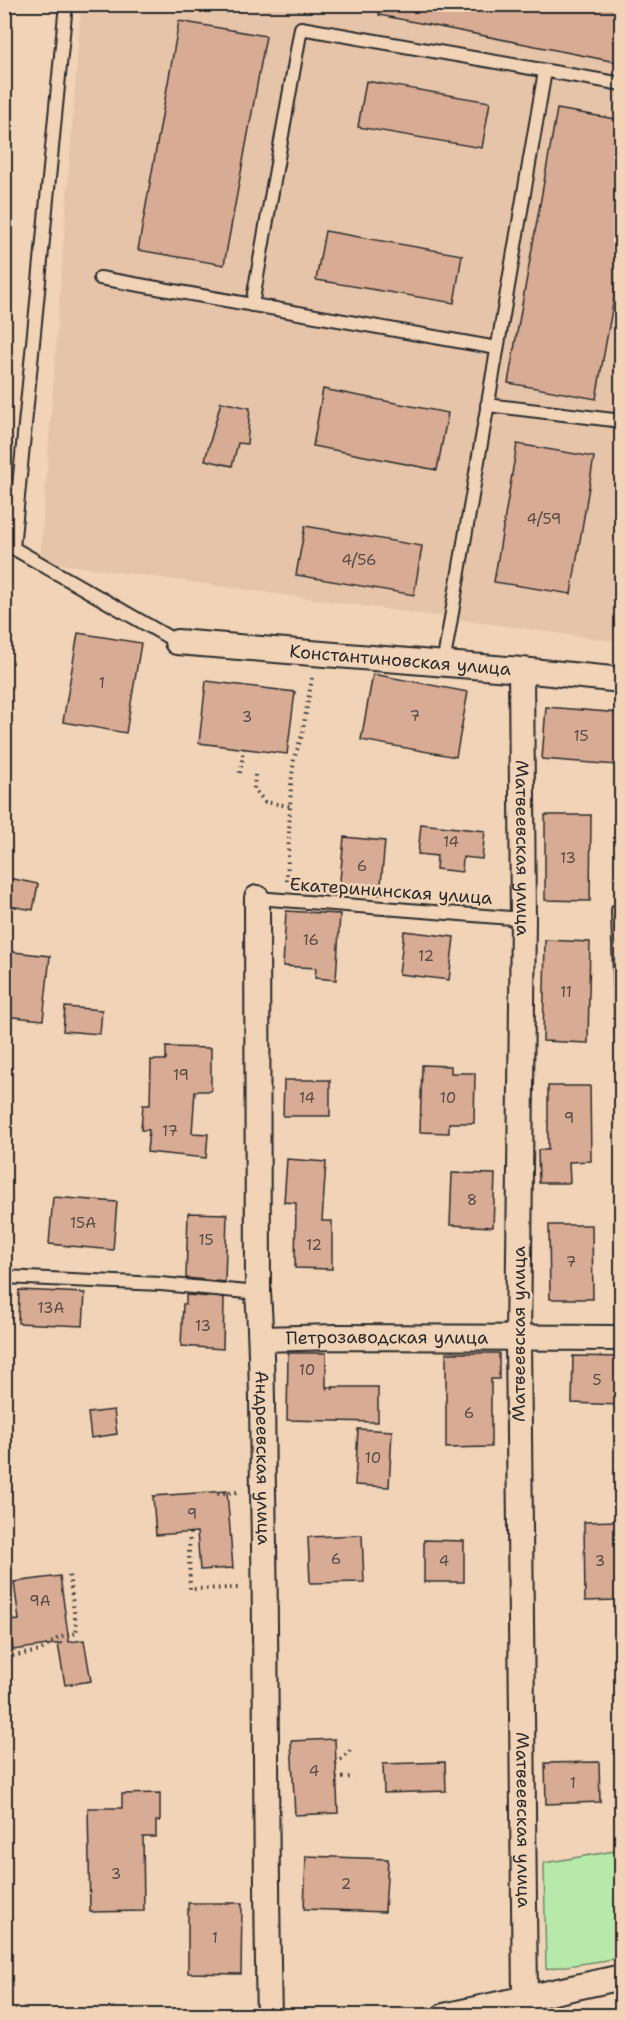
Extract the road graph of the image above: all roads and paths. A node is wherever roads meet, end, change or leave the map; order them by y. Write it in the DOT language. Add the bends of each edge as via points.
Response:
graph roads {
  1 [pos="66,4"];
  2 [pos="545,71"];
  3 [pos="621,84"];
  4 [pos="100,278"];
  5 [pos="252,305"];
  6 [pos="496,348"];
  7 [pos="487,405"];
  8 [pos="621,421"];
  9 [pos="177,642"];
  10 [pos="316,654"];
  11 [pos="443,665"];
  12 [pos="521,670"];
  13 [pos="621,680"];
  14 [pos="244,749"];
  15 [pos="240,773"];
  16 [pos="255,776"];
  17 [pos="290,806"];
  18 [pos="257,898"];
  19 [pos="287,901"];
  20 [pos="618,910"];
  21 [pos="523,919"];
  22 [pos="621,1044"];
  23 [pos="4,1277"];
  24 [pos="258,1293"];
  25 [pos="621,1338"];
  26 [pos="261,1339"];
  27 [pos="518,1339"];
  28 [pos="326,1388"];
  29 [pos="337,1388"];
  30 [pos="190,1533"];
  31 [pos="69,1575"];
  32 [pos="266,1588"];
  33 [pos="4,1639"];
  34 [pos="6,1657"];
  35 [pos="353,1748"];
  36 [pos="336,1764"];
  37 [pos="354,1777"];
  38 [pos="336,1778"];
  39 [pos="621,1977"];
  40 [pos="525,1998"];
  41 [pos="475,2012"];
  42 [pos="269,2016"];
  43 [pos="444,2016"];
  1 -- 9 [label="lane" via="13,548"];
  2 -- 3 [label="lane"];
  2 -- 5 [label="lane" via="301,28"];
  2 -- 6 [label="lane"];
  4 -- 5 [label="lane"];
  5 -- 6 [label="lane"];
  6 -- 7 [label="lane"];
  7 -- 8 [label="lane"];
  7 -- 11 [label="lane"];
  9 -- 10 [label="street, Константиновская улица"];
  10 -- 11 [label="street, Константиновская улица"];
  10 -- 17 [label="path" via="294,759"];
  11 -- 12 [label="street, Константиновская улица"];
  12 -- 13 [label="street, Константиновская улица"];
  12 -- 21 [label="street, Матвеевская улица"];
  14 -- 15 [label="path"];
  16 -- 17 [label="path" via="254,789 265,802"];
  17 -- 19 [label="path"];
  18 -- 19 [label="lane, Екатерининская улица"];
  18 -- 24 [label="street, Андреевская улица"];
  19 -- 21 [label="lane, Екатерининская улица"];
  20 -- 22 [label="lane"];
  21 -- 27 [label="street, Матвеевская улица"];
  23 -- 24 [label="lane"];
  24 -- 26 [label="street, Андреевская улица"];
  25 -- 27 [label="street, Петрозаводская улица"];
  26 -- 27 [label="street, Петрозаводская улица"];
  26 -- 32 [label="street, Андреевская улица"];
  27 -- 40 [label="street, Матвеевская улица"];
  28 -- 29 [label="path"];
  30 -- 32 [label="path" via="190,1589"];
  31 -- 34 [label="path" via="77,1633 58,1638 40,1651"];
  32 -- 42 [label="street, Андреевская улица"];
  33 -- 34 [label="path"];
  35 -- 36 [label="path"];
  37 -- 38 [label="path"];
  39 -- 40 [label="street"];
  40 -- 41 [label="street"];
  41 -- 43 [label="street"];
}
